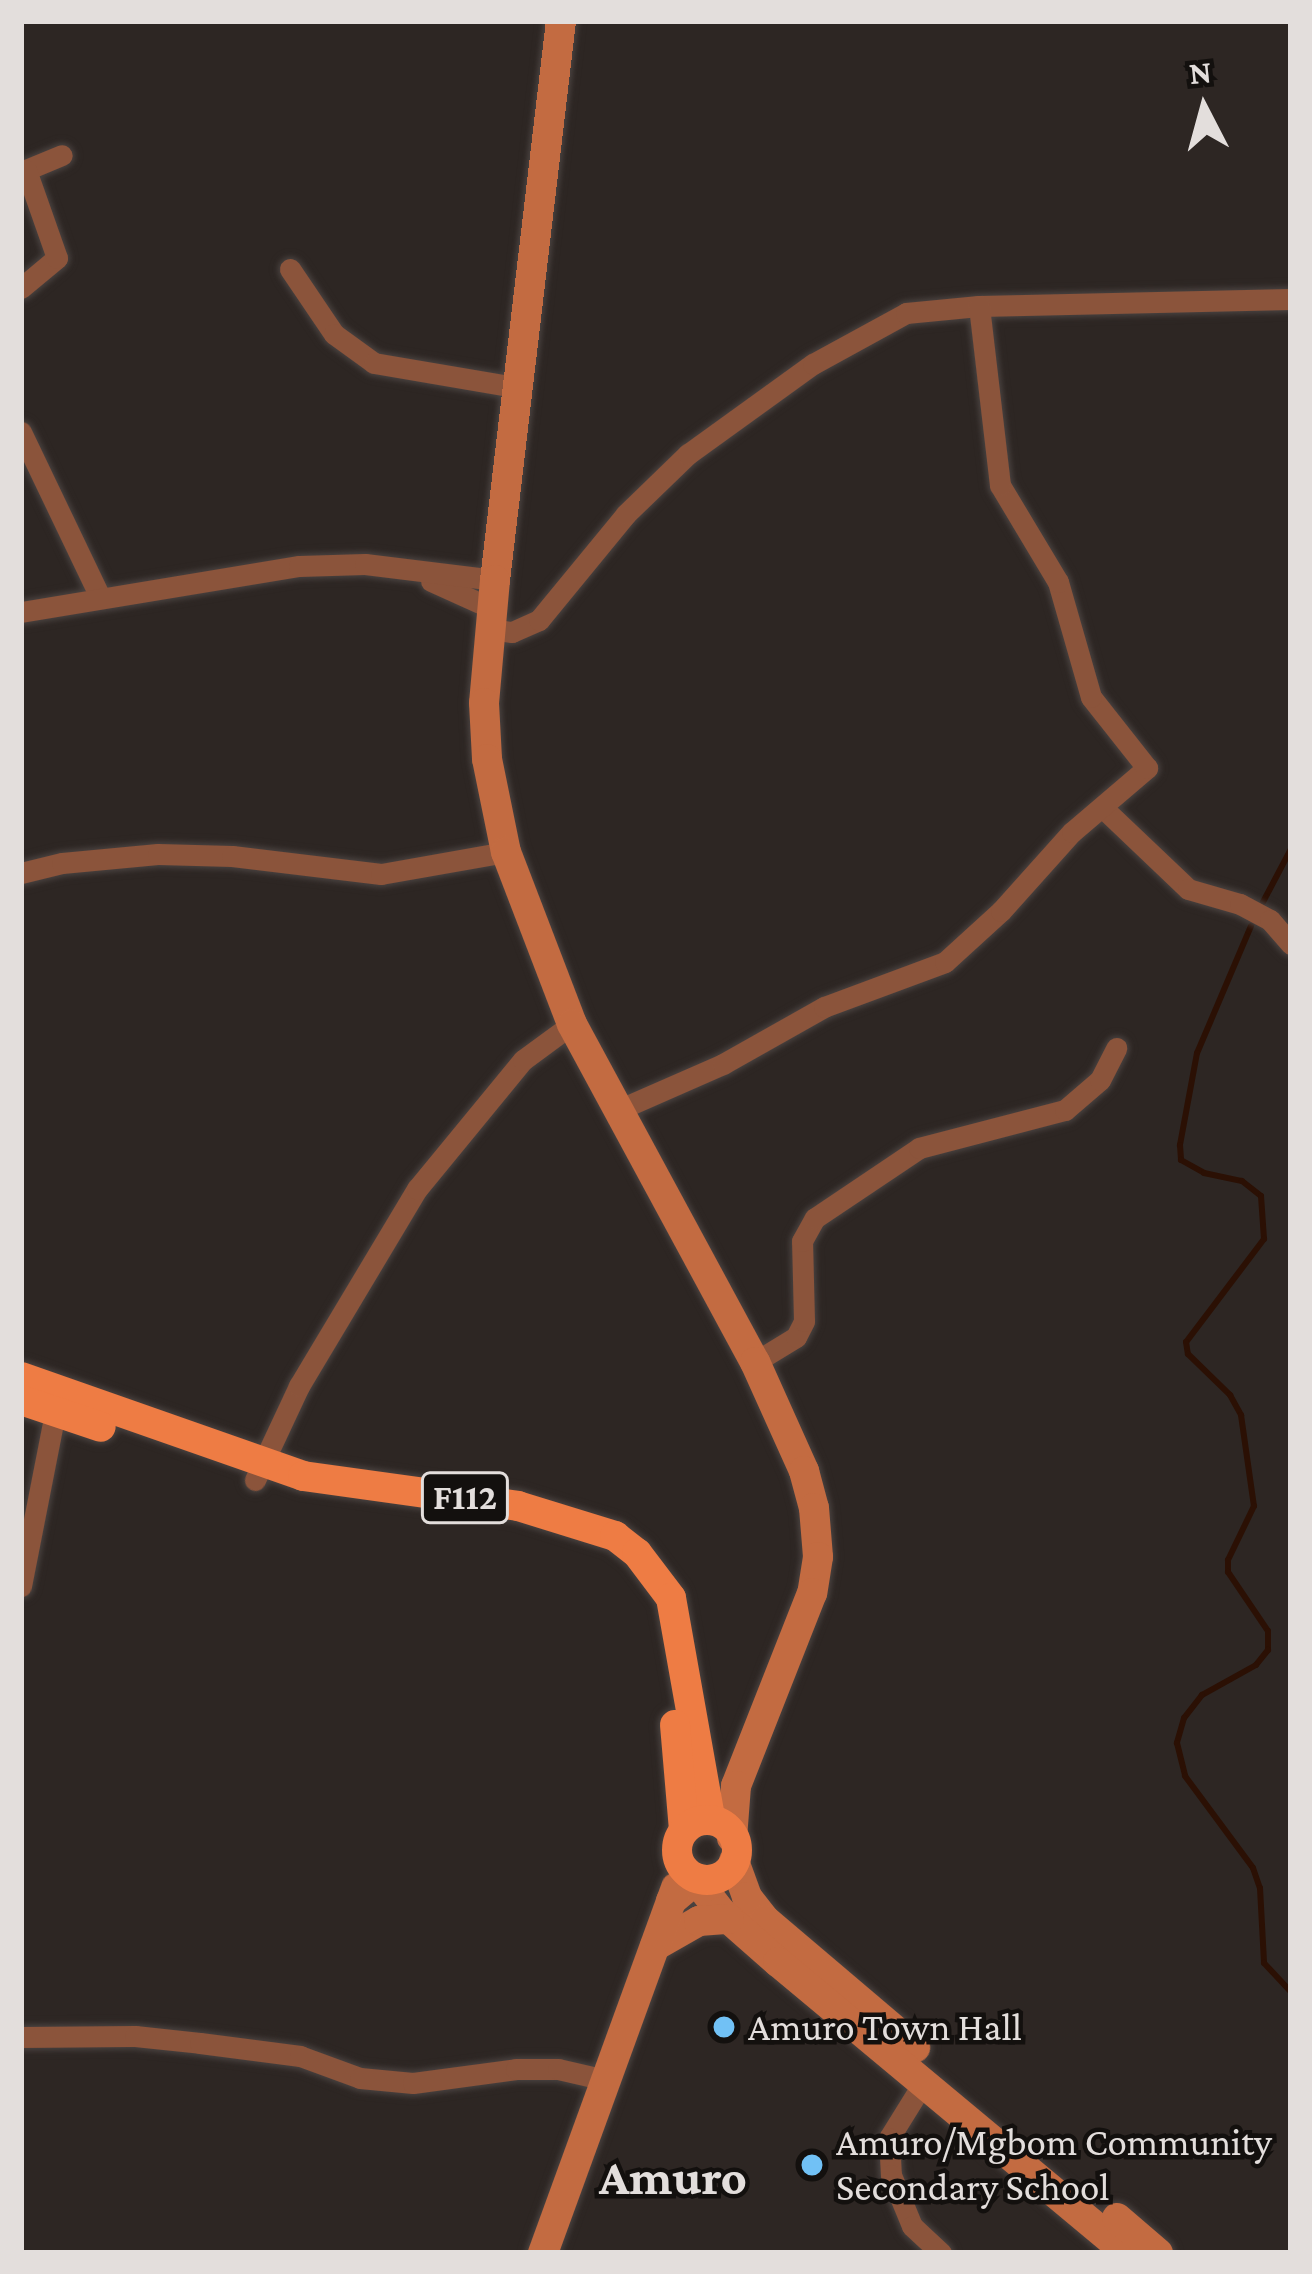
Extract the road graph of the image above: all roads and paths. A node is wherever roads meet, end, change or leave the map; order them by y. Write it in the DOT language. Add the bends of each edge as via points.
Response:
graph roads {
  1 [pos="561,21"];
  2 [pos="62,154"];
  3 [pos="23,171"];
  4 [pos="290,269"];
  5 [pos="21,288"];
  6 [pos="1290,292"];
  7 [pos="980,306"];
  8 [pos="520,388"];
  9 [pos="21,432"];
  10 [pos="99,595"];
  11 [pos="493,606"];
  12 [pos="21,612"];
  13 [pos="1102,808"];
  14 [pos="506,852"];
  15 [pos="21,874"];
  16 [pos="1291,944"];
  17 [pos="572,1024"];
  18 [pos="1116,1048"];
  19 [pos="616,1111"];
  20 [pos="755,1362"];
  21 [pos="21,1377"];
  22 [pos="21,1400"];
  23 [pos="55,1412"];
  24 [pos="259,1472"];
  25 [pos="21,1586"];
  26 [pos="747,1752"];
  27 [pos="700,1765"];
  28 [pos="715,1836"];
  29 [pos="689,1873"];
  30 [pos="729,1919"];
  31 [pos="655,1946"];
  32 [pos="21,2037"];
  33 [pos="606,2080"];
  34 [pos="925,2080"];
  35 [pos="542,2253"];
  36 [pos="941,2253"];
  37 [pos="1127,2253"];
  38 [pos="1158,2253"];
  1 -- 8 [label="street"];
  2 -- 3 [label="street"];
  3 -- 5 [label="street" via="57,258"];
  4 -- 8 [label="street" via="334,334 374,363"];
  6 -- 7 [label="street"];
  7 -- 11 [label="street" via="906,313 813,364 688,454 538,620 512,632"];
  7 -- 13 [label="street" via="1000,485 1058,581 1090,697 1147,768"];
  8 -- 11 [label="street"];
  9 -- 10 [label="street"];
  10 -- 11 [label="street" via="365,564 415,573"];
  10 -- 12 [label="street"];
  11 -- 14 [label="street" via="484,704"];
  13 -- 16 [label="street" via="1188,889 1255,912"];
  13 -- 19 [label="street" via="944,962 824,1007"];
  14 -- 15 [label="street" via="381,874 158,854"];
  14 -- 17 [label="street"];
  17 -- 19 [label="street"];
  17 -- 24 [label="street" via="523,1060 417,1189 299,1386"];
  18 -- 20 [label="street" via="1100,1080 1065,1109 919,1148 815,1218 802,1241 804,1321 796,1337"];
  19 -- 20 [label="street"];
  20 -- 26 [label="street" via="804,1472 818,1529 812,1593"];
  21 -- 24 [label="main road, F112"];
  22 -- 23 [label="main road, F112"];
  23 -- 24 [label="main road, F112"];
  23 -- 25 [label="street"];
  24 -- 27 [label="main road, F112" via="518,1506 615,1536 671,1598"];
  24 -- 28 [label="main road, F112" via="337,1496 508,1516 557,1528 614,1557 658,1610"];
  26 -- 27 [label="street" via="718,1771"];
  26 -- 28 [label="street"];
  27 -- 28 [label="main road, F112"];
  28 -- 29 [label="main road"];
  28 -- 29 [label="main road" via="721,1877"];
  28 -- 38 [label="street" via="765,1920"];
  29 -- 30 [label="street"];
  29 -- 31 [label="street"];
  30 -- 31 [label="street" via="699,1921"];
  30 -- 34 [label="street"];
  31 -- 33 [label="street"];
  32 -- 33 [label="street" via="200,2043 413,2083 516,2069"];
  33 -- 35 [label="street"];
  34 -- 36 [label="street" via="889,2138 891,2175 912,2226"];
  34 -- 37 [label="street"];
}
